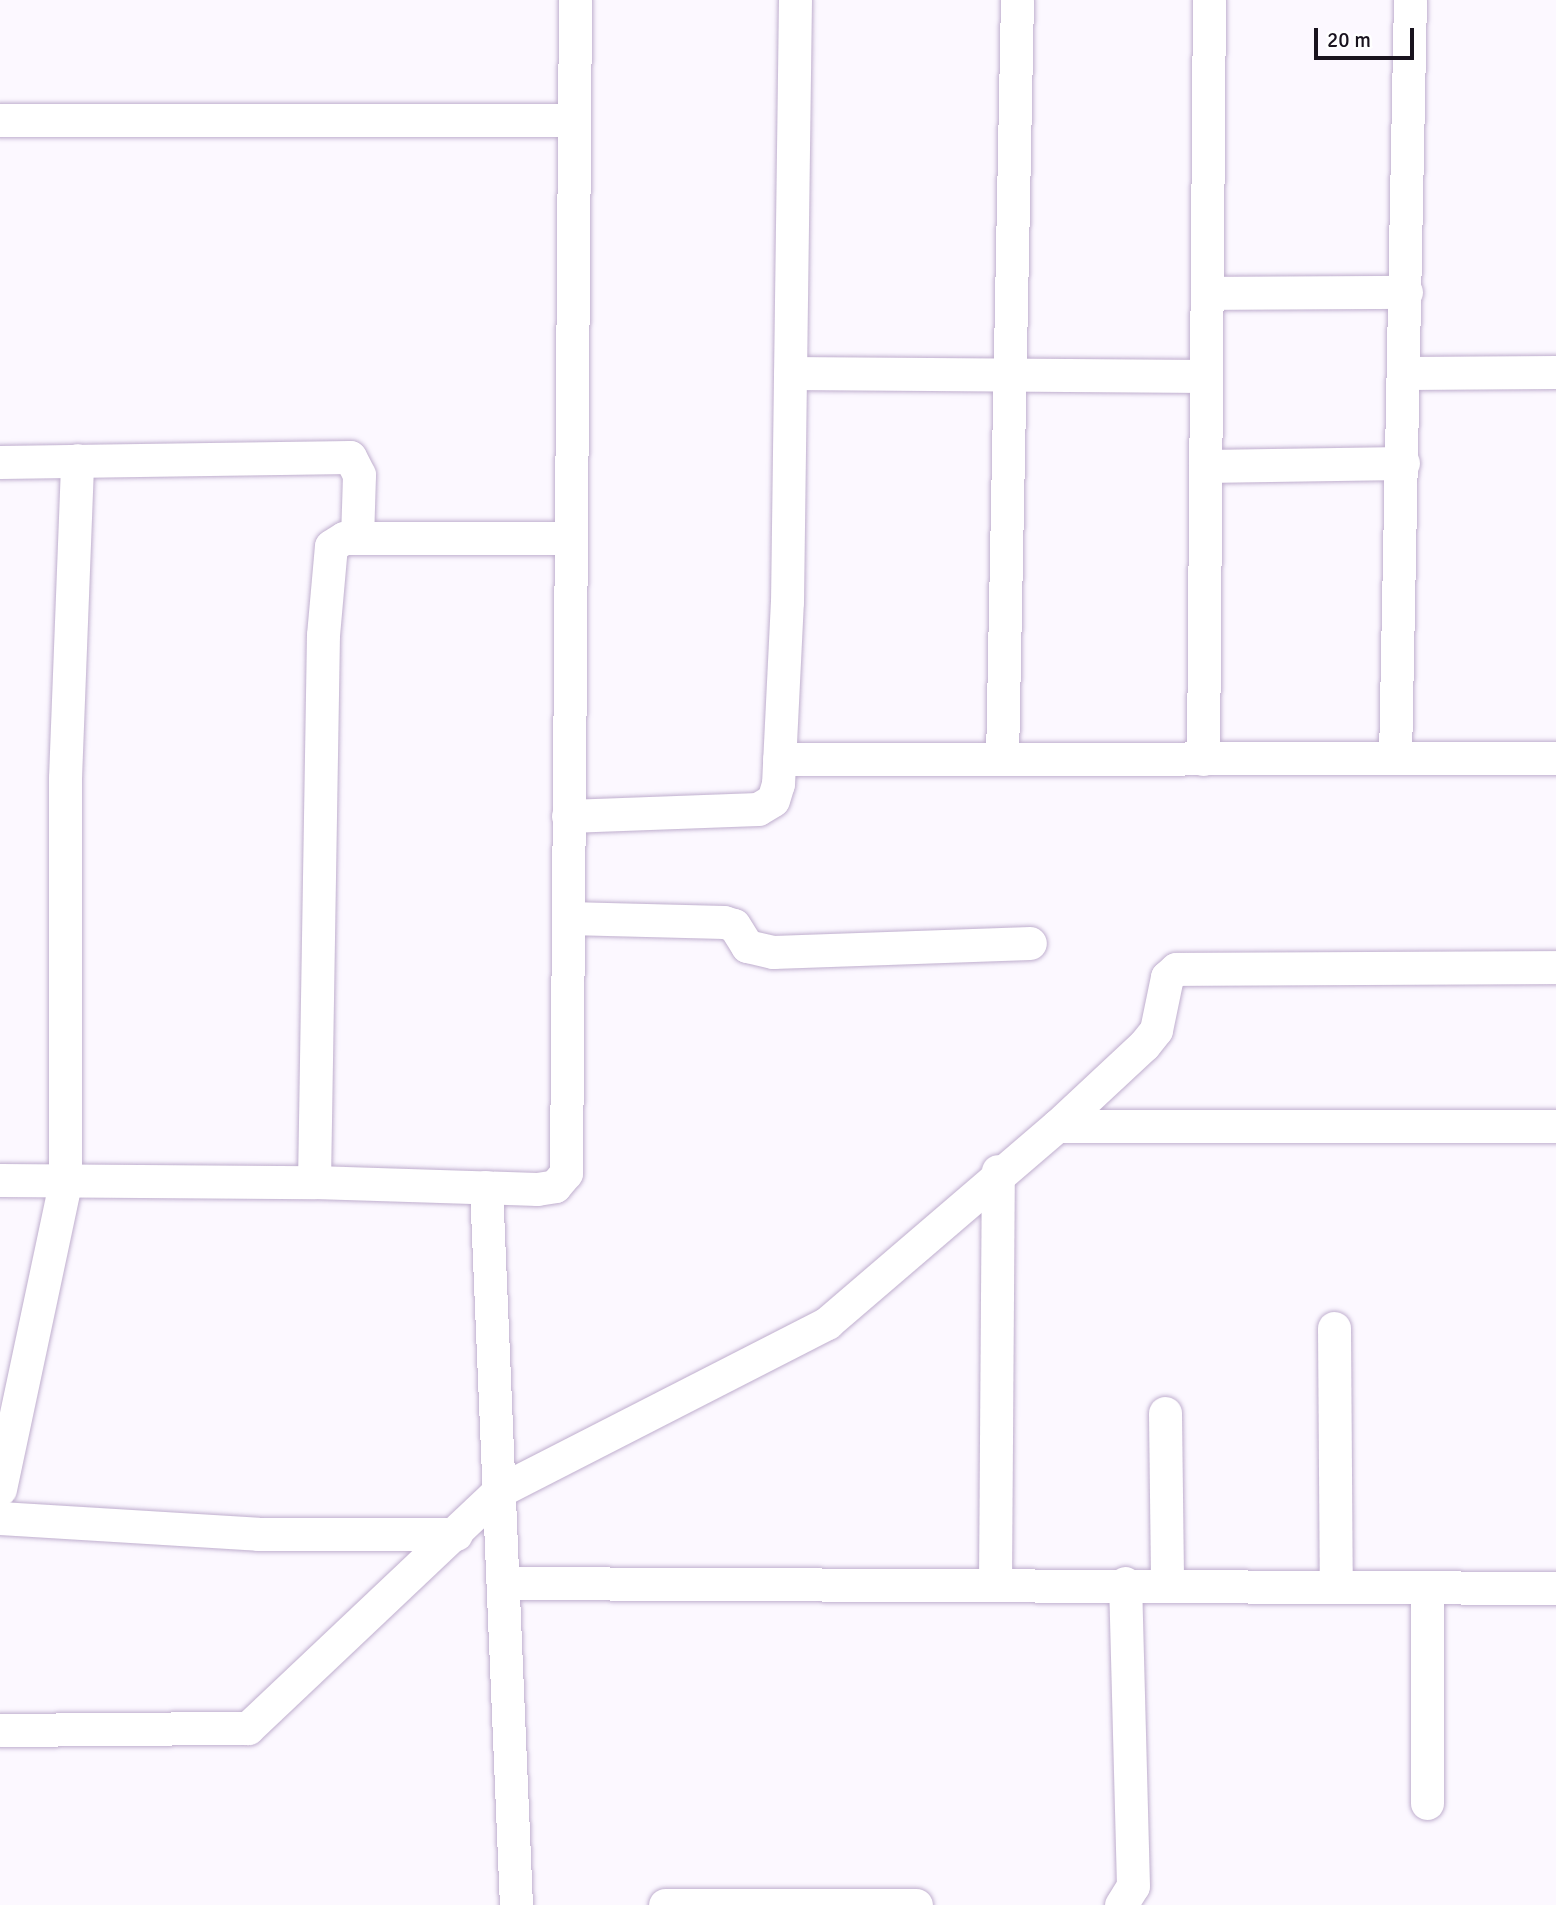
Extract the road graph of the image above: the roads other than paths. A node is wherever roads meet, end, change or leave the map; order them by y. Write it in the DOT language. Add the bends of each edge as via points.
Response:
graph roads {
  1 [pos="575,0"];
  2 [pos="795,0"];
  3 [pos="1017,0"];
  4 [pos="1209,0"];
  5 [pos="1410,0"];
  6 [pos="0,120"];
  7 [pos="574,120"];
  8 [pos="1406,292"];
  9 [pos="1207,293"];
  10 [pos="1556,372"];
  11 [pos="790,373"];
  12 [pos="1406,373"];
  13 [pos="1009,376"];
  14 [pos="1206,376"];
  15 [pos="77,460"];
  16 [pos="0,462"];
  17 [pos="1403,463"];
  18 [pos="1205,466"];
  19 [pos="357,537"];
  20 [pos="569,538"];
  21 [pos="1395,758"];
  22 [pos="1556,758"];
  23 [pos="779,759"];
  24 [pos="1002,759"];
  25 [pos="1203,759"];
  26 [pos="568,816"];
  27 [pos="568,918"];
  28 [pos="1030,943"];
  29 [pos="1556,967"];
  30 [pos="1057,1126"];
  31 [pos="1556,1126"];
  32 [pos="998,1171"];
  33 [pos="0,1180"];
  34 [pos="65,1182"];
  35 [pos="314,1182"];
  36 [pos="486,1187"];
  37 [pos="1334,1328"];
  38 [pos="1165,1413"];
  39 [pos="0,1489"];
  40 [pos="499,1491"];
  41 [pos="0,1518"];
  42 [pos="456,1534"];
  43 [pos="503,1583"];
  44 [pos="995,1583"];
  45 [pos="1125,1583"];
  46 [pos="1167,1584"];
  47 [pos="1336,1586"];
  48 [pos="1427,1587"];
  49 [pos="1556,1588"];
  50 [pos="0,1730"];
  51 [pos="1427,1803"];
  52 [pos="516,1905"];
  53 [pos="665,1905"];
  54 [pos="916,1905"];
  55 [pos="1121,1905"];
  1 -- 7 [label="street"];
  2 -- 11 [label="street"];
  3 -- 13 [label="street"];
  4 -- 9 [label="street"];
  5 -- 8 [label="street"];
  6 -- 7 [label="street"];
  7 -- 20 [label="street"];
  8 -- 9 [label="street"];
  8 -- 12 [label="street"];
  9 -- 14 [label="street"];
  10 -- 12 [label="street"];
  11 -- 13 [label="street"];
  11 -- 23 [label="street"];
  12 -- 17 [label="street"];
  13 -- 14 [label="street"];
  13 -- 24 [label="street"];
  14 -- 18 [label="street"];
  15 -- 16 [label="street"];
  15 -- 19 [label="street" via="350,457 359,475"];
  15 -- 34 [label="street" via="65,778"];
  17 -- 18 [label="street"];
  17 -- 21 [label="street"];
  18 -- 25 [label="street"];
  19 -- 20 [label="street"];
  19 -- 35 [label="street" via="337,539 328,559"];
  20 -- 26 [label="street"];
  21 -- 22 [label="street"];
  21 -- 25 [label="street"];
  23 -- 24 [label="street"];
  23 -- 26 [label="street" via="773,800 758,809"];
  24 -- 25 [label="street"];
  26 -- 27 [label="street"];
  27 -- 28 [label="street" via="724,922 734,925 747,946 773,952"];
  27 -- 36 [label="street" via="566,1172 560,1183 548,1188"];
  29 -- 30 [label="street" via="1176,969 1167,977 1156,1030"];
  30 -- 31 [label="street"];
  30 -- 32 [label="street"];
  32 -- 40 [label="street" via="827,1323"];
  32 -- 44 [label="street"];
  33 -- 34 [label="street"];
  34 -- 35 [label="street"];
  34 -- 39 [label="street"];
  35 -- 36 [label="street"];
  36 -- 40 [label="street"];
  37 -- 47 [label="street"];
  38 -- 46 [label="street"];
  40 -- 42 [label="street"];
  40 -- 43 [label="street"];
  41 -- 42 [label="street" via="258,1534"];
  42 -- 50 [label="street" via="248,1728"];
  43 -- 44 [label="street"];
  43 -- 52 [label="street"];
  44 -- 45 [label="street"];
  45 -- 46 [label="street"];
  45 -- 55 [label="street" via="1132,1886"];
  46 -- 47 [label="street"];
  47 -- 48 [label="street"];
  48 -- 49 [label="street"];
  48 -- 51 [label="street"];
  53 -- 54 [label="street"];
}
